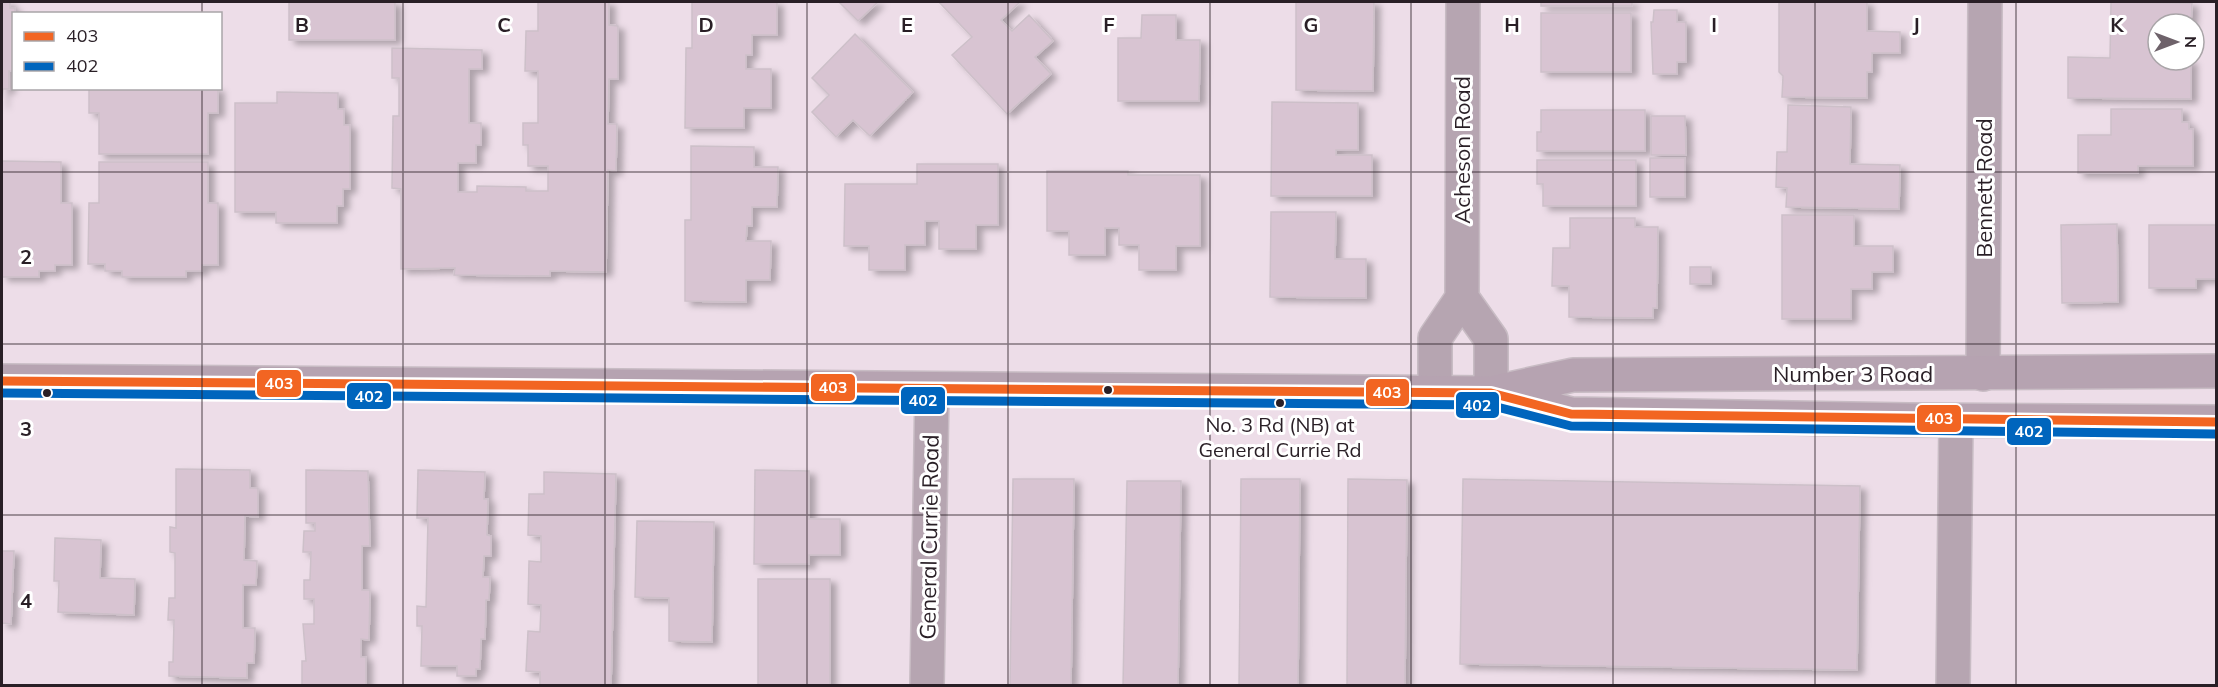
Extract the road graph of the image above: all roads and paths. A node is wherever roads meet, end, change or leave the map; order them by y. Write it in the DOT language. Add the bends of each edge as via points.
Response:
graph roads {
  1 [pos="1463,2"];
  2 [pos="1985,2"];
  3 [pos="1462,298"];
  4 [pos="2217,371"];
  5 [pos="1998,374"];
  6 [pos="2,381"];
  7 [pos="932,389"];
  8 [pos="1435,393"];
  9 [pos="1491,393"];
  10 [pos="1956,421"];
  11 [pos="2217,422"];
  12 [pos="927,686"];
  13 [pos="1953,686"];
  1 -- 3 [label="street, Acheson Road"];
  2 -- 5 [label="street, Bennett Road"];
  3 -- 8 [label="street" via="1435,338"];
  3 -- 9 [label="street" via="1491,339"];
  4 -- 5 [label="main road, Number 3 Road"];
  5 -- 9 [label="main road, Number 3 Road" via="1573,375"];
  5 -- 10 [label="main road"];
  6 -- 7 [label="main road, Number 3 Road"];
  7 -- 8 [label="main road, Number 3 Road"];
  7 -- 12 [label="street, General Currie Road"];
  8 -- 9 [label="main road, Number 3 Road"];
  9 -- 10 [label="main road, Number 3 Road" via="1571,414"];
  10 -- 11 [label="main road, Number 3 Road"];
  10 -- 13 [label="street"];
}
